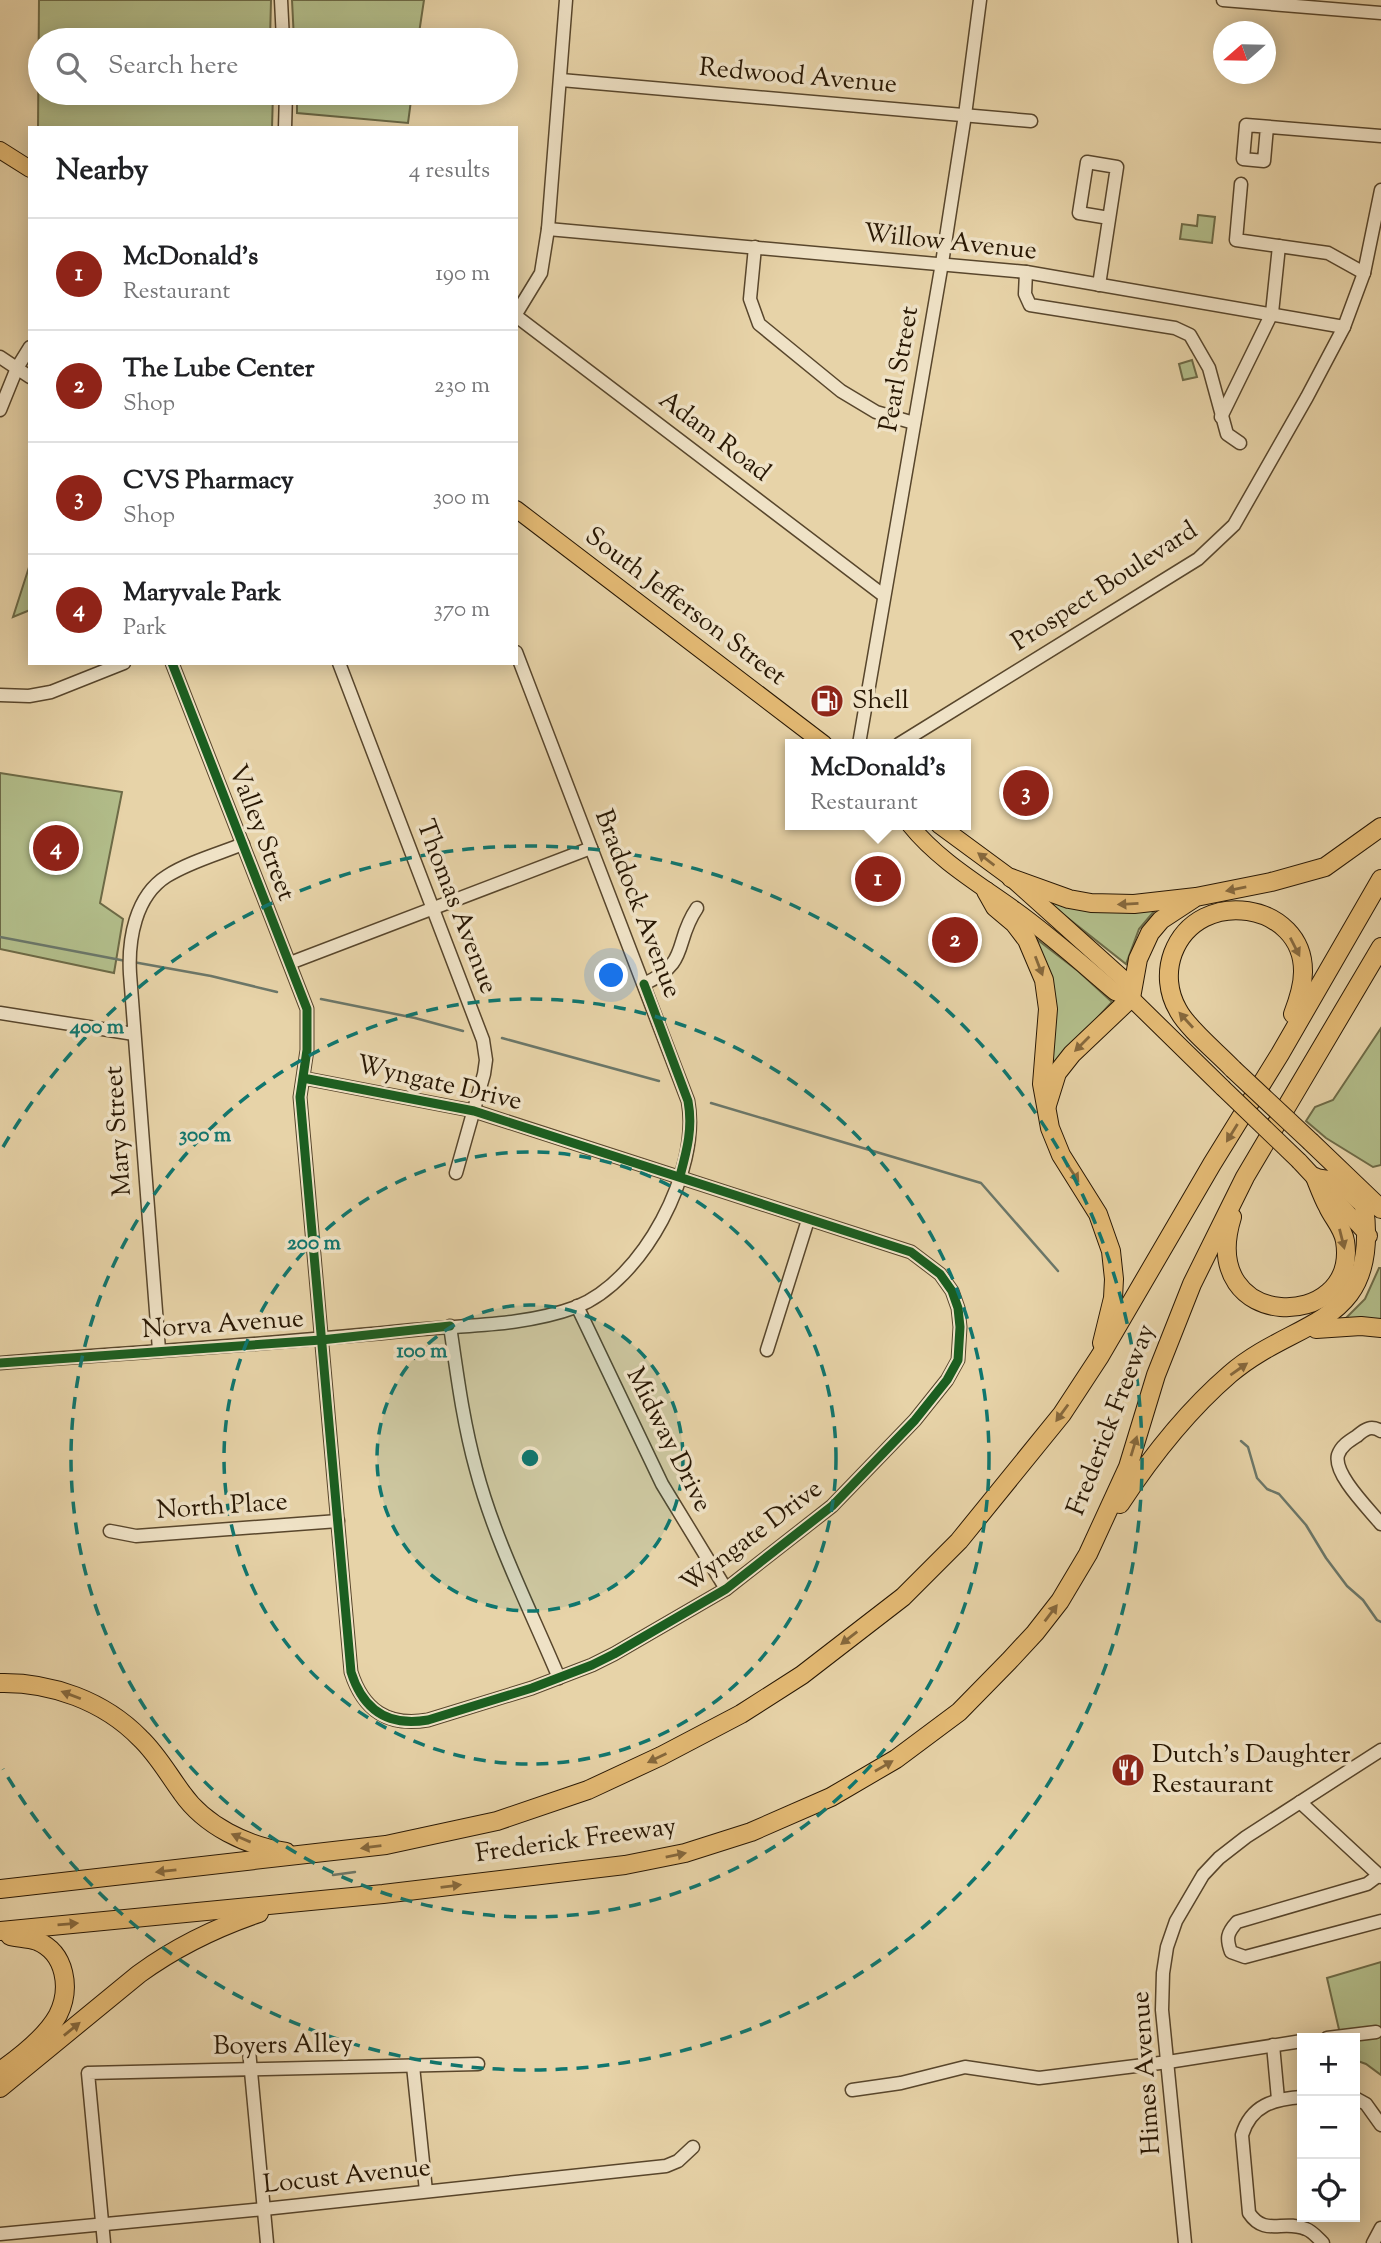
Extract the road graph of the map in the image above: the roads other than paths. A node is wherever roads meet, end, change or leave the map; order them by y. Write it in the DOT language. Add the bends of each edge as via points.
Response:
graph roads {
  1 [pos="282,0"];
  2 [pos="566,0"];
  3 [pos="980,0"];
  4 [pos="1223,0"];
  5 [pos="1381,13"];
  6 [pos="283,28"];
  7 [pos="561,80"];
  8 [pos="286,105"];
  9 [pos="965,115"];
  10 [pos="1031,121"];
  11 [pos="285,126"];
  12 [pos="1267,127"];
  13 [pos="1381,136"];
  14 [pos="0,150"];
  15 [pos="28,168"];
  16 [pos="1241,184"];
  17 [pos="1381,190"];
  18 [pos="1109,218"];
  19 [pos="548,229"];
  20 [pos="1279,246"];
  21 [pos="755,247"];
  22 [pos="942,263"];
  23 [pos="1027,272"];
  24 [pos="1364,273"];
  25 [pos="1099,285"];
  26 [pos="518,312"];
  27 [pos="1272,313"];
  28 [pos="518,317"];
  29 [pos="1344,327"];
  30 [pos="28,350"];
  31 [pos="0,357"];
  32 [pos="17,368"];
  33 [pos="28,376"];
  34 [pos="0,410"];
  35 [pos="1221,416"];
  36 [pos="914,423"];
  37 [pos="1240,443"];
  38 [pos="518,511"];
  39 [pos="883,595"];
  40 [pos="518,657"];
  41 [pos="119,665"];
  42 [pos="173,665"];
  43 [pos="340,665"];
  44 [pos="0,695"];
  45 [pos="817,739"];
  46 [pos="860,739"];
  47 [pos="907,739"];
  48 [pos="1381,827"];
  49 [pos="915,830"];
  50 [pos="946,830"];
  51 [pos="243,844"];
  52 [pos="592,848"];
  53 [pos="1011,878"];
  54 [pos="1381,879"];
  55 [pos="986,891"];
  56 [pos="1196,897"];
  57 [pos="697,908"];
  58 [pos="432,909"];
  59 [pos="1381,947"];
  60 [pos="290,963"];
  61 [pos="643,984"];
  62 [pos="1131,998"];
  63 [pos="0,1013"];
  64 [pos="308,1018"];
  65 [pos="135,1034"];
  66 [pos="1280,1054"];
  67 [pos="303,1078"];
  68 [pos="474,1111"];
  69 [pos="1046,1111"];
  70 [pos="456,1173"];
  71 [pos="680,1176"];
  72 [pos="1245,1177"];
  73 [pos="1315,1177"];
  74 [pos="1372,1207"];
  75 [pos="808,1220"];
  76 [pos="1381,1221"];
  77 [pos="1376,1243"];
  78 [pos="577,1306"];
  79 [pos="450,1326"];
  80 [pos="1381,1328"];
  81 [pos="1303,1333"];
  82 [pos="321,1340"];
  83 [pos="159,1350"];
  84 [pos="767,1350"];
  85 [pos="1100,1356"];
  86 [pos="0,1363"];
  87 [pos="1381,1431"];
  88 [pos="338,1521"];
  89 [pos="1381,1524"];
  90 [pos="110,1531"];
  91 [pos="1088,1554"];
  92 [pos="726,1589"];
  93 [pos="559,1678"];
  94 [pos="0,1683"];
  95 [pos="1381,1750"];
  96 [pos="1300,1802"];
  97 [pos="307,1855"];
  98 [pos="1380,1876"];
  99 [pos="0,1889"];
  100 [pos="383,1894"];
  101 [pos="1381,1921"];
  102 [pos="0,1933"];
  103 [pos="1376,2032"];
  104 [pos="1360,2034"];
  105 [pos="1297,2043"];
  106 [pos="1273,2045"];
  107 [pos="249,2050"];
  108 [pos="1168,2062"];
  109 [pos="478,2064"];
  110 [pos="413,2066"];
  111 [pos="251,2069"];
  112 [pos="0,2071"];
  113 [pos="0,2088"];
  114 [pos="852,2090"];
  115 [pos="1297,2097"];
  116 [pos="1278,2099"];
  117 [pos="1360,2101"];
  118 [pos="1381,2125"];
  119 [pos="693,2147"];
  120 [pos="426,2191"];
  121 [pos="264,2209"];
  122 [pos="103,2224"];
  123 [pos="1381,2228"];
  124 [pos="0,2234"];
  125 [pos="104,2243"];
  126 [pos="267,2243"];
  127 [pos="1185,2243"];
  128 [pos="1323,2243"];
  129 [pos="1373,2243"];
  1 -- 6 [label="street"];
  2 -- 7 [label="street"];
  3 -- 9 [label="street, Pearl Street"];
  4 -- 5 [label="street"];
  7 -- 9 [label="street, Redwood Avenue"];
  7 -- 19 [label="street"];
  8 -- 11 [label="street"];
  9 -- 10 [label="street, Redwood Avenue"];
  9 -- 22 [label="street, Pearl Street"];
  12 -- 13 [label="street"];
  14 -- 15 [label="main road"];
  16 -- 20 [label="street" via="1236,240"];
  17 -- 24 [label="street, Prospect Boulevard"];
  18 -- 18 [label="street" via="1117,167 1087,162 1079,213"];
  18 -- 25 [label="street"];
  19 -- 21 [label="street, Willow Avenue"];
  19 -- 26 [label="street" via="541,273"];
  20 -- 24 [label="street" via="1328,253"];
  20 -- 27 [label="street"];
  21 -- 22 [label="street, Willow Avenue"];
  21 -- 36 [label="street" via="750,299 759,324 841,391 876,412"];
  22 -- 23 [label="street, Willow Avenue"];
  22 -- 36 [label="street, Pearl Street"];
  23 -- 25 [label="street, Willow Avenue"];
  23 -- 35 [label="street" via="1025,294 1030,305 1175,328 1190,335 1209,368"];
  24 -- 29 [label="street, Prospect Boulevard"];
  25 -- 27 [label="street, Willow Avenue"];
  27 -- 29 [label="street, Willow Avenue"];
  27 -- 35 [label="street"];
  28 -- 39 [label="street, Adam Road"];
  29 -- 47 [label="street, Prospect Boulevard" via="1225,534 1198,559"];
  30 -- 32 [label="street"];
  31 -- 32 [label="street"];
  32 -- 33 [label="street"];
  32 -- 34 [label="street"];
  35 -- 37 [label="street" via="1227,434"];
  36 -- 39 [label="street, Pearl Street"];
  38 -- 45 [label="main road, South Jefferson Street"];
  39 -- 46 [label="street, Pearl Street"];
  40 -- 52 [label="street, Braddock Avenue"];
  41 -- 44 [label="street" via="51,692"];
  42 -- 51 [label="street, Valley Street"];
  43 -- 58 [label="street, Thomas Avenue"];
  48 -- 56 [label="highway, one-way" via="1325,867"];
  49 -- 55 [label="main road"];
  53 -- 50 [label="main road, one-way"];
  51 -- 60 [label="street, Valley Street"];
  51 -- 65 [label="street, Mary Street" via="168,875 146,898 129,953"];
  52 -- 58 [label="street"];
  52 -- 61 [label="street, Braddock Avenue"];
  56 -- 53 [label="highway, one-way" via="1091,903"];
  53 -- 62 [label="main road" via="1128,983"];
  54 -- 66 [label="highway, Frederick Freeway"];
  55 -- 62 [label="main road" via="1115,992"];
  55 -- 69 [label="highway, one-way" via="1027,940 1044,979 1048,1010 1042,1084"];
  56 -- 62 [label="highway" via="1150,933 1138,959"];
  57 -- 61 [label="street" via="671,967"];
  58 -- 60 [label="street"];
  58 -- 68 [label="street, Thomas Avenue" via="483,1040 486,1060"];
  59 -- 72 [label="highway, Frederick Freeway"];
  60 -- 64 [label="street, Valley Street"];
  61 -- 71 [label="street, Braddock Avenue" via="688,1101 691,1134"];
  62 -- 69 [label="highway, one-way" via="1072,1054 1058,1073"];
  62 -- 73 [label="main road, bridge"];
  63 -- 65 [label="street"];
  64 -- 67 [label="street, Wyngate Drive"];
  65 -- 83 [label="street, Mary Street"];
  74 -- 66 [label="highway, one-way, bridge" via="1180,1015 1171,995 1172,957 1182,936 1199,920 1221,911 1244,910 1266,916 1285,930 1298,950 1303,972 1300,996"];
  66 -- 85 [label="highway, Frederick Freeway, one-way"];
  67 -- 68 [label="street, Wyngate Drive"];
  67 -- 82 [label="street, Wyngate Drive" via="300,1097"];
  68 -- 70 [label="street, Thomas Avenue"];
  68 -- 71 [label="street, Wyngate Drive"];
  69 -- 85 [label="highway, one-way" via="1061,1155 1098,1214 1111,1251 1113,1298"];
  71 -- 75 [label="street, Wyngate Drive"];
  71 -- 78 [label="street, Norva Avenue" via="648,1246 623,1274"];
  73 -- 72 [label="highway, one-way" via="1342,1233 1343,1265 1322,1297 1286,1309 1251,1297 1229,1266 1227,1240"];
  91 -- 72 [label="highway, Frederick Freeway, one-way" via="1128,1467 1156,1375 1192,1284"];
  73 -- 74 [label="main road" via="1335,1180"];
  73 -- 77 [label="main road"];
  74 -- 76 [label="highway"];
  74 -- 77 [label="highway" via="1370,1224"];
  75 -- 84 [label="street"];
  75 -- 92 [label="street, Wyngate Drive" via="911,1252 940,1274 958,1308 958,1360 915,1420 832,1506"];
  77 -- 81 [label="highway" via="1372,1266 1356,1299"];
  78 -- 79 [label="street, Norva Avenue" via="537,1318"];
  78 -- 92 [label="street, Midway Drive" via="656,1472"];
  79 -- 82 [label="street, Norva Avenue"];
  79 -- 93 [label="street" via="476,1471"];
  80 -- 81 [label="highway"];
  91 -- 81 [label="highway, one-way" via="1131,1488 1189,1415 1232,1373"];
  82 -- 83 [label="street, Norva Avenue"];
  82 -- 88 [label="street, Wyngate Drive"];
  83 -- 86 [label="street, Norva Avenue"];
  85 -- 97 [label="highway, Frederick Freeway, one-way" via="1012,1478 903,1597 802,1675 741,1714 588,1790 528,1812 465,1830"];
  87 -- 89 [label="street" via="1367,1428 1343,1446 1337,1464"];
  88 -- 90 [label="street, North Place" via="136,1536"];
  88 -- 93 [label="street, Wyngate Drive" via="351,1672 363,1701 373,1709 413,1723"];
  100 -- 91 [label="highway, Frederick Freeway, one-way" via="625,1865 685,1853 751,1832 831,1797 896,1759 959,1712 1035,1633"];
  92 -- 93 [label="street, Wyngate Drive" via="614,1654"];
  97 -- 94 [label="highway, one-way" via="267,1849 213,1823 182,1794 140,1737 96,1706 61,1690"];
  95 -- 96 [label="street, Himes Avenue"];
  96 -- 98 [label="street"];
  96 -- 108 [label="street, Himes Avenue" via="1219,1858 1203,1875 1176,1921 1163,1973"];
  97 -- 99 [label="highway, Frederick Freeway, one-way"];
  98 -- 101 [label="street" via="1367,1884 1237,1922 1228,1932 1227,1942 1231,1952 1245,1957"];
  102 -- 100 [label="highway, Frederick Freeway, one-way"];
  113 -- 100 [label="highway, one-way" via="139,1973 195,1939 283,1907"];
  102 -- 112 [label="highway" via="45,1945 61,1964 65,1988 57,2017"];
  103 -- 104 [label="street"];
  105 -- 106 [label="street"];
  106 -- 108 [label="street"];
  106 -- 116 [label="street"];
  107 -- 111 [label="street"];
  108 -- 114 [label="street" via="1039,2078 965,2067"];
  108 -- 127 [label="street, Himes Avenue"];
  109 -- 110 [label="street, Boyers Alley"];
  110 -- 111 [label="street, Boyers Alley"];
  110 -- 120 [label="street"];
  111 -- 121 [label="street"];
  111 -- 122 [label="street, Boyers Alley" via="88,2073"];
  115 -- 116 [label="street"];
  116 -- 128 [label="street" via="1251,2116 1242,2135 1250,2213 1263,2227 1306,2229"];
  117 -- 118 [label="street"];
  119 -- 120 [label="street, Locust Avenue" via="666,2166"];
  120 -- 121 [label="street, Locust Avenue"];
  121 -- 122 [label="street, Locust Avenue"];
  121 -- 126 [label="street"];
  122 -- 124 [label="street, Locust Avenue"];
  122 -- 125 [label="street"];
  123 -- 129 [label="street"];
}
